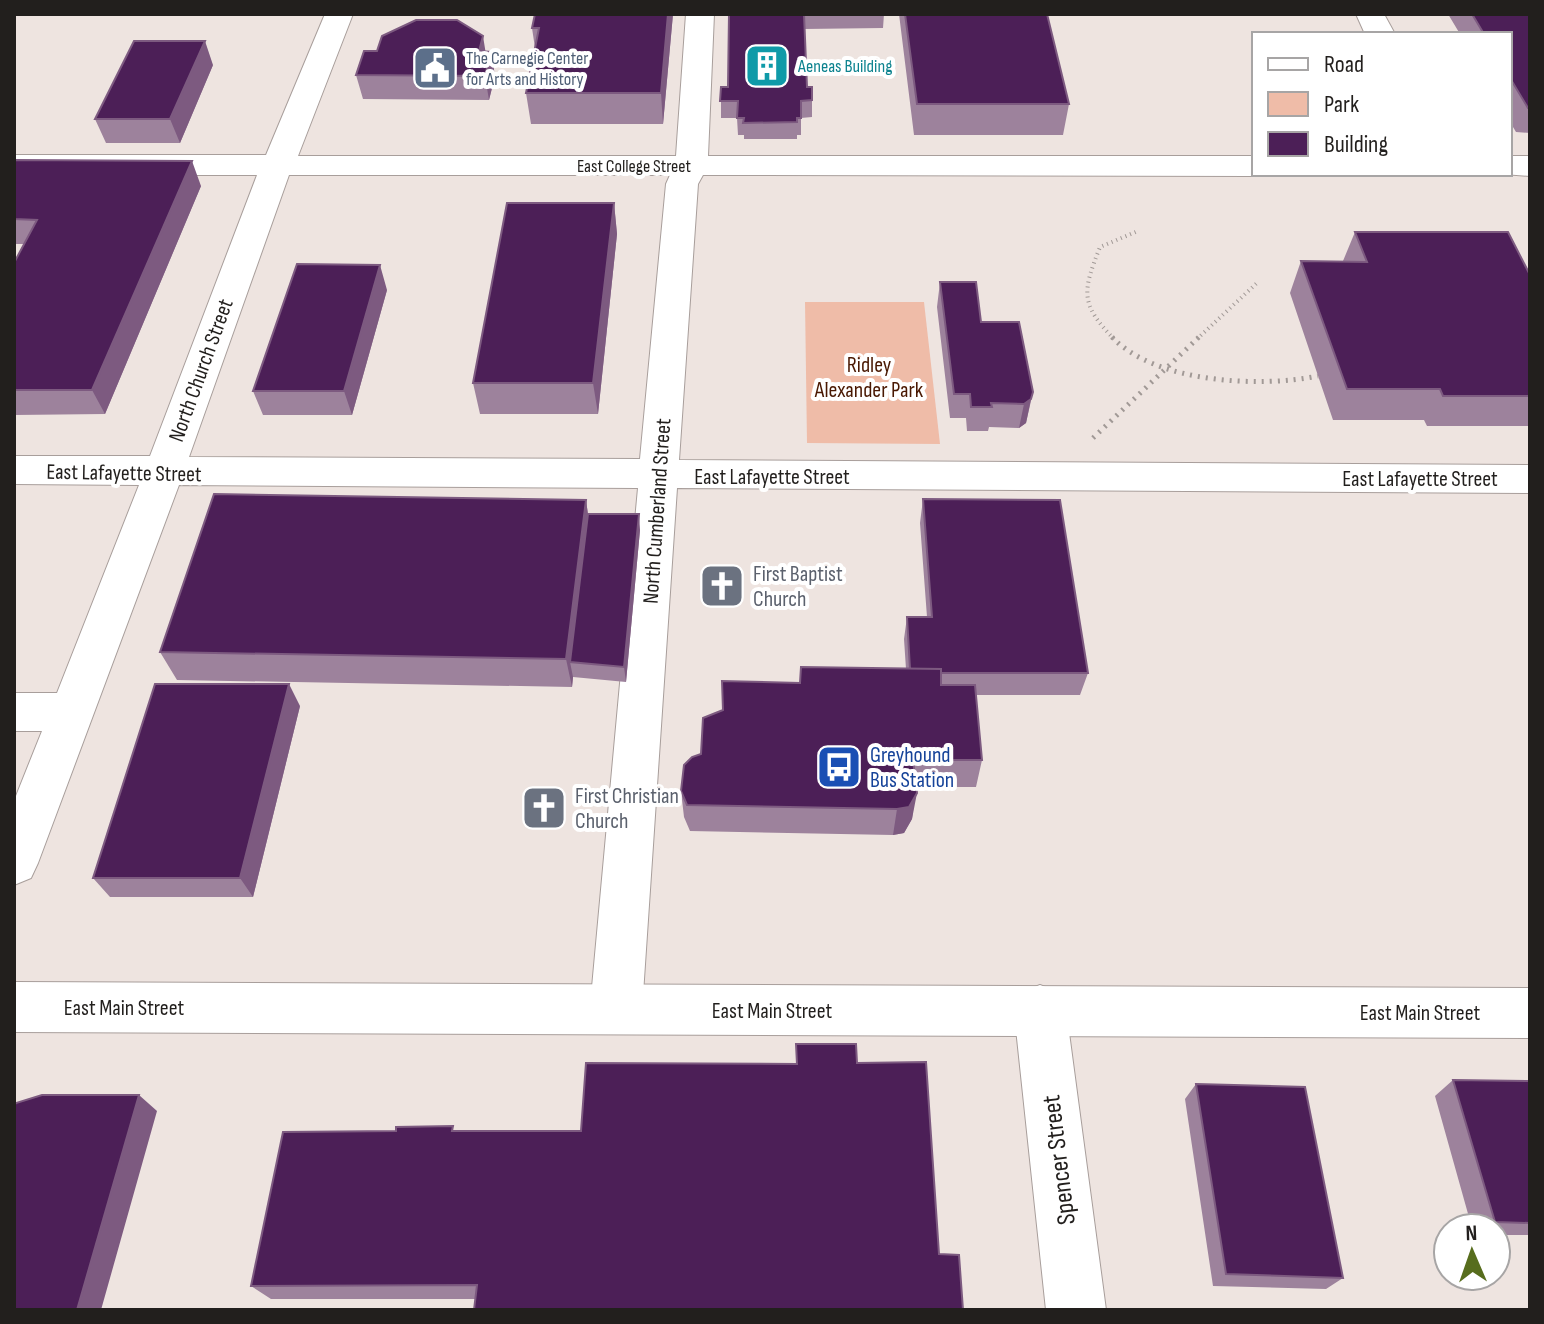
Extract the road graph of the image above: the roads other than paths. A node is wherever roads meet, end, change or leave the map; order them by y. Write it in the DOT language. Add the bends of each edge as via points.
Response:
graph roads {
  1 [pos="339,14"];
  2 [pos="700,14"];
  3 [pos="1370,14"];
  4 [pos="1379,32"];
  5 [pos="14,165"];
  6 [pos="278,166"];
  7 [pos="691,166"];
  8 [pos="1252,166"];
  9 [pos="14,470"];
  10 [pos="164,472"];
  11 [pos="660,475"];
  12 [pos="1530,479"];
  13 [pos="14,712"];
  14 [pos="71,712"];
  15 [pos="14,863"];
  16 [pos="14,1007"];
  17 [pos="616,1009"];
  18 [pos="1040,1010"];
  19 [pos="1530,1013"];
  20 [pos="1076,1310"];
  1 -- 6 [label="street, North Church Street"];
  2 -- 7 [label="street, North Cumberland Street"];
  3 -- 4 [label="street"];
  5 -- 6 [label="street, East College Street"];
  6 -- 7 [label="street, East College Street"];
  6 -- 10 [label="street, North Church Street"];
  7 -- 8 [label="street, East College Street"];
  7 -- 11 [label="street, North Cumberland Street" via="682,184"];
  9 -- 10 [label="street, East Lafayette Street"];
  10 -- 11 [label="street, East Lafayette Street"];
  10 -- 14 [label="street, North Church Street"];
  11 -- 12 [label="street, East Lafayette Street"];
  11 -- 17 [label="street, North Cumberland Street"];
  13 -- 14 [label="street"];
  14 -- 15 [label="street, North Church Street"];
  16 -- 17 [label="street, East Main Street"];
  17 -- 18 [label="street, East Main Street"];
  18 -- 19 [label="street, East Main Street"];
  18 -- 20 [label="street, Spencer Street"];
}
